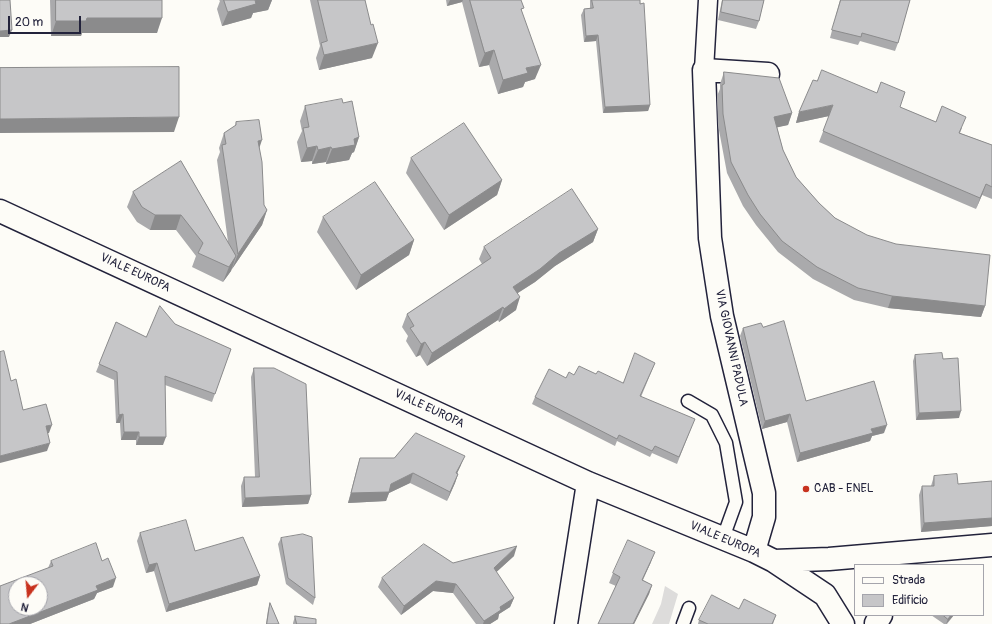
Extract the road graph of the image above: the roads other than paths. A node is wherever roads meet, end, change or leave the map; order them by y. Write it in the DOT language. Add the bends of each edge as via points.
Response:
graph roads {
  1 [pos="708,0"];
  2 [pos="704,70"];
  3 [pos="768,74"];
  4 [pos="0,211"];
  5 [pos="688,401"];
  6 [pos="588,483"];
  7 [pos="723,538"];
  8 [pos="992,545"];
  9 [pos="754,551"];
  10 [pos="904,558"];
  11 [pos="774,561"];
  12 [pos="689,608"];
  13 [pos="566,624"];
  14 [pos="683,624"];
  15 [pos="843,624"];
  1 -- 2 [label="street, VIA GIOVANNI PADULA"];
  2 -- 3 [label="street"];
  2 -- 9 [label="street, VIA GIOVANNI PADULA" via="710,238 722,316 764,493 764,517"];
  4 -- 6 [label="street, VIALE EUROPA"];
  5 -- 7 [label="lane" via="712,415 726,443 736,502"];
  6 -- 7 [label="street, VIALE EUROPA"];
  6 -- 13 [label="street"];
  7 -- 9 [label="street, VIALE EUROPA"];
  8 -- 10 [label="street"];
  9 -- 11 [label="street, VIALE EUROPA"];
  10 -- 11 [label="street"];
  11 -- 15 [label="street, VIALE EUROPA" via="825,595"];
  12 -- 14 [label="lane"];
}
